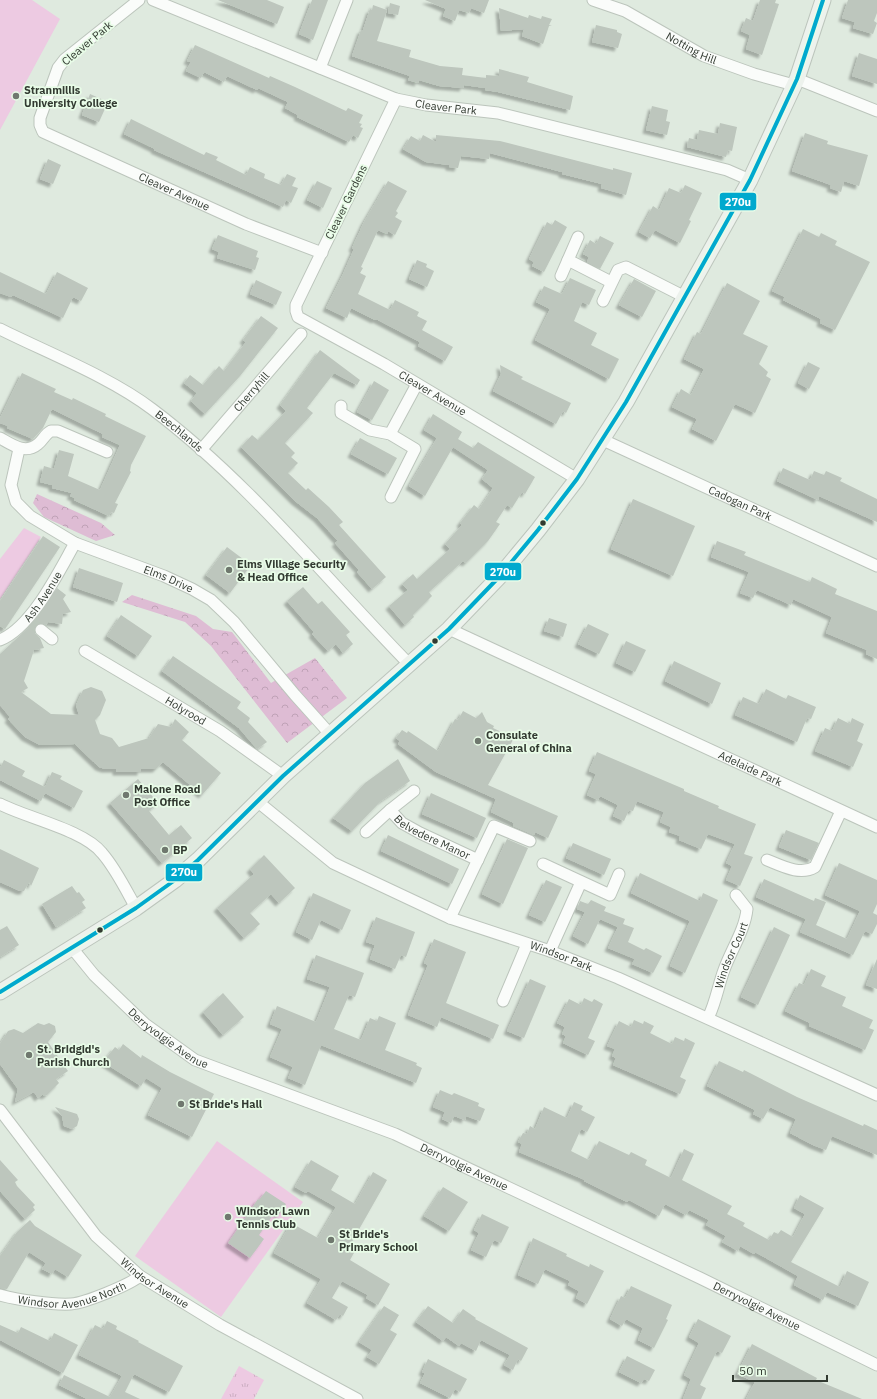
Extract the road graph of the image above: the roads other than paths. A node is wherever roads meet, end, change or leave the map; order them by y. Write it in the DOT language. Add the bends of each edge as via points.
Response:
graph roads {
  1 [pos="139,0"];
  2 [pos="154,0"];
  3 [pos="347,0"];
  4 [pos="592,0"];
  5 [pos="823,0"];
  6 [pos="320,68"];
  7 [pos="796,82"];
  8 [pos="396,99"];
  9 [pos="877,111"];
  10 [pos="40,118"];
  11 [pos="750,180"];
  12 [pos="578,237"];
  13 [pos="322,252"];
  14 [pos="568,260"];
  15 [pos="561,276"];
  16 [pos="611,282"];
  17 [pos="685,297"];
  18 [pos="603,301"];
  19 [pos="296,305"];
  20 [pos="0,329"];
  21 [pos="301,334"];
  22 [pos="417,384"];
  23 [pos="341,406"];
  24 [pos="390,434"];
  25 [pos="0,438"];
  26 [pos="603,440"];
  27 [pos="19,448"];
  28 [pos="201,450"];
  29 [pos="107,452"];
  30 [pos="577,479"];
  31 [pos="391,496"];
  32 [pos="75,544"];
  33 [pos="877,566"];
  34 [pos="448,629"];
  35 [pos="41,630"];
  36 [pos="52,639"];
  37 [pos="0,640"];
  38 [pos="85,651"];
  39 [pos="409,664"];
  40 [pos="330,734"];
  41 [pos="283,776"];
  42 [pos="414,791"];
  43 [pos="257,801"];
  44 [pos="0,804"];
  45 [pos="390,810"];
  46 [pos="841,811"];
  47 [pos="877,827"];
  48 [pos="366,832"];
  49 [pos="530,841"];
  50 [pos="478,860"];
  51 [pos="767,860"];
  52 [pos="543,864"];
  53 [pos="620,874"];
  54 [pos="581,882"];
  55 [pos="736,895"];
  56 [pos="136,908"];
  57 [pos="450,918"];
  58 [pos="527,944"];
  59 [pos="72,948"];
  60 [pos="550,951"];
  61 [pos="0,992"];
  62 [pos="503,1001"];
  63 [pos="708,1018"];
  64 [pos="877,1095"];
  65 [pos="2,1117"];
  66 [pos="140,1276"];
  67 [pos="0,1295"];
  68 [pos="877,1365"];
  69 [pos="357,1399"];
  1 -- 10 [label="street, Cleaver Park" via="65,59 58,68"];
  2 -- 6 [label="street, Cleaver Park"];
  3 -- 6 [label="street"];
  4 -- 7 [label="street, Notting Hill" via="625,11 704,56 754,74"];
  5 -- 7 [label="main road"];
  6 -- 8 [label="street, Cleaver Park"];
  7 -- 9 [label="street, Notting Hill"];
  7 -- 11 [label="main road"];
  8 -- 11 [label="street, Cleaver Park" via="426,106 498,114 727,170"];
  8 -- 13 [label="street, Cleaver Gardens"];
  10 -- 13 [label="street, Cleaver Avenue" via="43,132 51,137 246,224"];
  11 -- 17 [label="main road"];
  12 -- 14 [label="street"];
  13 -- 19 [label="street, Cleaver Gardens"];
  14 -- 15 [label="street"];
  14 -- 16 [label="street"];
  16 -- 17 [label="street" via="618,270 626,267"];
  16 -- 18 [label="street"];
  17 -- 26 [label="main road"];
  19 -- 22 [label="street, Cleaver Avenue" via="298,317"];
  20 -- 28 [label="street, Beechlands" via="126,392 152,409"];
  21 -- 28 [label="street, Cherryhill"];
  22 -- 24 [label="street"];
  22 -- 30 [label="street, Cleaver Avenue"];
  23 -- 24 [label="street" via="341,413 370,430"];
  24 -- 31 [label="street" via="415,450"];
  25 -- 27 [label="street"];
  26 -- 30 [label="main road"];
  26 -- 33 [label="street, Cadogan Park"];
  27 -- 29 [label="street" via="36,446 46,434 58,431"];
  27 -- 32 [label="street, Elms Drive" via="11,485 16,502 30,516"];
  28 -- 39 [label="street, Beechlands" via="287,533"];
  30 -- 34 [label="main road" via="498,577"];
  32 -- 37 [label="street, Ash Avenue" via="29,620 10,636"];
  32 -- 40 [label="street, Elms Drive" via="164,576 211,600 234,622"];
  34 -- 39 [label="main road"];
  34 -- 46 [label="street, Adelaide Park"];
  35 -- 36 [label="street"];
  38 -- 41 [label="street, Holyrood" via="220,730"];
  39 -- 40 [label="main road"];
  40 -- 41 [label="main road"];
  41 -- 43 [label="main road"];
  42 -- 45 [label="street, Belvedere Manor"];
  43 -- 56 [label="main road" via="198,860"];
  43 -- 57 [label="street, Windsor Park" via="333,863"];
  44 -- 56 [label="street" via="79,835 94,844 106,857"];
  45 -- 48 [label="street, Belvedere Manor"];
  45 -- 50 [label="street, Belvedere Manor" via="402,823 414,830"];
  46 -- 47 [label="street, Adelaide Park"];
  46 -- 51 [label="street" via="815,868 800,871"];
  49 -- 50 [label="street, Belvedere Manor" via="494,826"];
  50 -- 57 [label="street, Belvedere Manor"];
  52 -- 54 [label="street"];
  53 -- 54 [label="street" via="610,895"];
  54 -- 60 [label="street"];
  55 -- 63 [label="street, Windsor Court" via="747,908 746,919"];
  56 -- 59 [label="main road"];
  57 -- 58 [label="street, Windsor Park"];
  58 -- 60 [label="street, Windsor Park"];
  58 -- 62 [label="street"];
  59 -- 61 [label="main road"];
  59 -- 68 [label="street, Derryvolgie Avenue" via="94,975 144,1024 195,1060 395,1134"];
  60 -- 63 [label="street, Windsor Park"];
  63 -- 64 [label="street, Windsor Park"];
  65 -- 66 [label="street, Windsor Avenue" via="96,1236"];
  66 -- 67 [label="street, Windsor Avenue North" via="134,1282 118,1289 72,1304"];
  66 -- 69 [label="street, Windsor Avenue" via="220,1325"];
}
